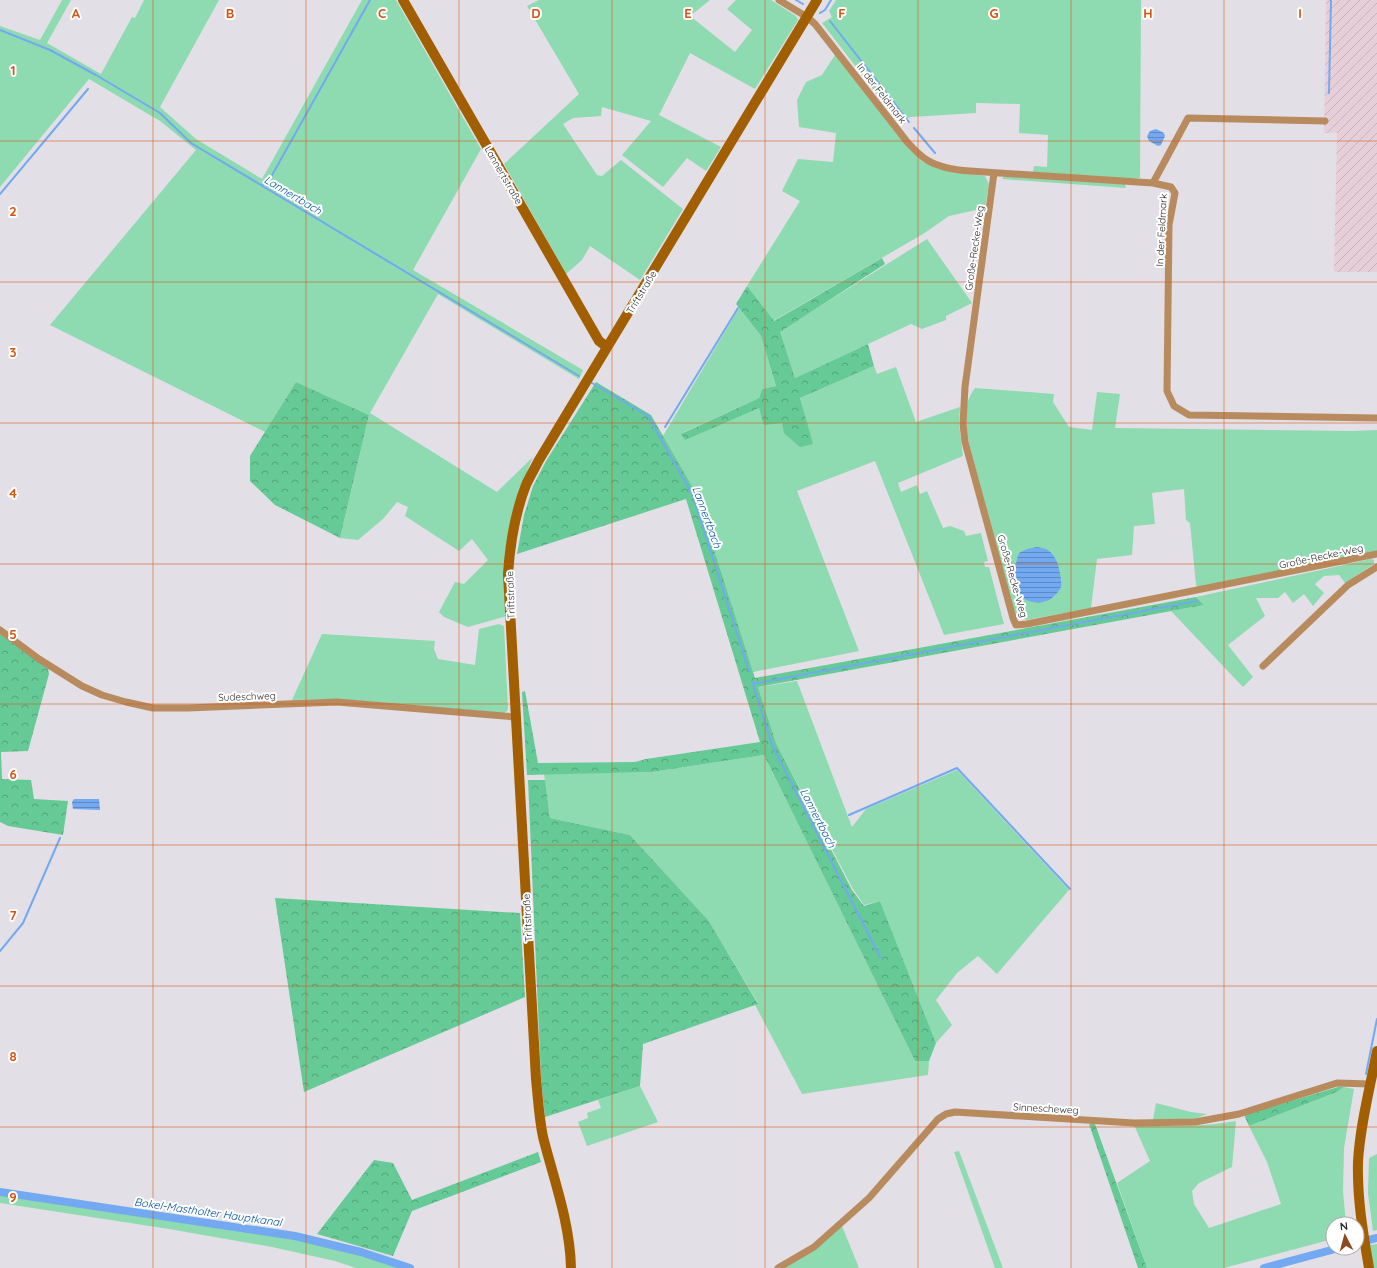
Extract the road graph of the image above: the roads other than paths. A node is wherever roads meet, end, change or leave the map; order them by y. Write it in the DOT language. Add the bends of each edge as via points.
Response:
graph roads {
  1 [pos="403,0"];
  2 [pos="779,0"];
  3 [pos="817,0"];
  4 [pos="807,17"];
  5 [pos="1325,121"];
  6 [pos="994,173"];
  7 [pos="1153,183"];
  8 [pos="607,347"];
  9 [pos="1377,418"];
  10 [pos="1377,555"];
  11 [pos="1377,567"];
  12 [pos="0,630"];
  13 [pos="1263,666"];
  14 [pos="515,717"];
  15 [pos="1377,1051"];
  16 [pos="1370,1084"];
  17 [pos="571,1268"];
  18 [pos="778,1268"];
  19 [pos="1369,1268"];
  1 -- 8 [label="street, Lannertstraße" via="599,341"];
  2 -- 4 [label="street, In der Feldmark"];
  3 -- 4 [label="street, Triftstraße"];
  4 -- 6 [label="street, In der Feldmark" via="820,30 908,143 926,160 952,169"];
  4 -- 8 [label="street, Triftstraße"];
  5 -- 7 [label="street" via="1188,118"];
  6 -- 7 [label="street, In der Feldmark"];
  6 -- 10 [label="street, Große-Recke-Weg" via="965,387 963,424 965,442 1016,625"];
  7 -- 9 [label="street, In der Feldmark" via="1171,187 1174,193 1169,225 1167,391 1174,406 1189,415"];
  8 -- 14 [label="street, Triftstraße" via="526,484 517,514 508,574"];
  11 -- 13 [label="street" via="1348,585"];
  12 -- 14 [label="street, Sudeschweg" via="82,686 102,695 153,708 337,702"];
  14 -- 17 [label="street, Triftstraße" via="536,1079 543,1134 564,1216"];
  15 -- 16 [label="street"];
  16 -- 18 [label="street, Sinnescheweg" via="1336,1083 1239,1114 1195,1122 1134,1123 954,1112 946,1114 938,1119 869,1198 814,1247"];
  16 -- 19 [label="street" via="1358,1162 1358,1192"];
}
